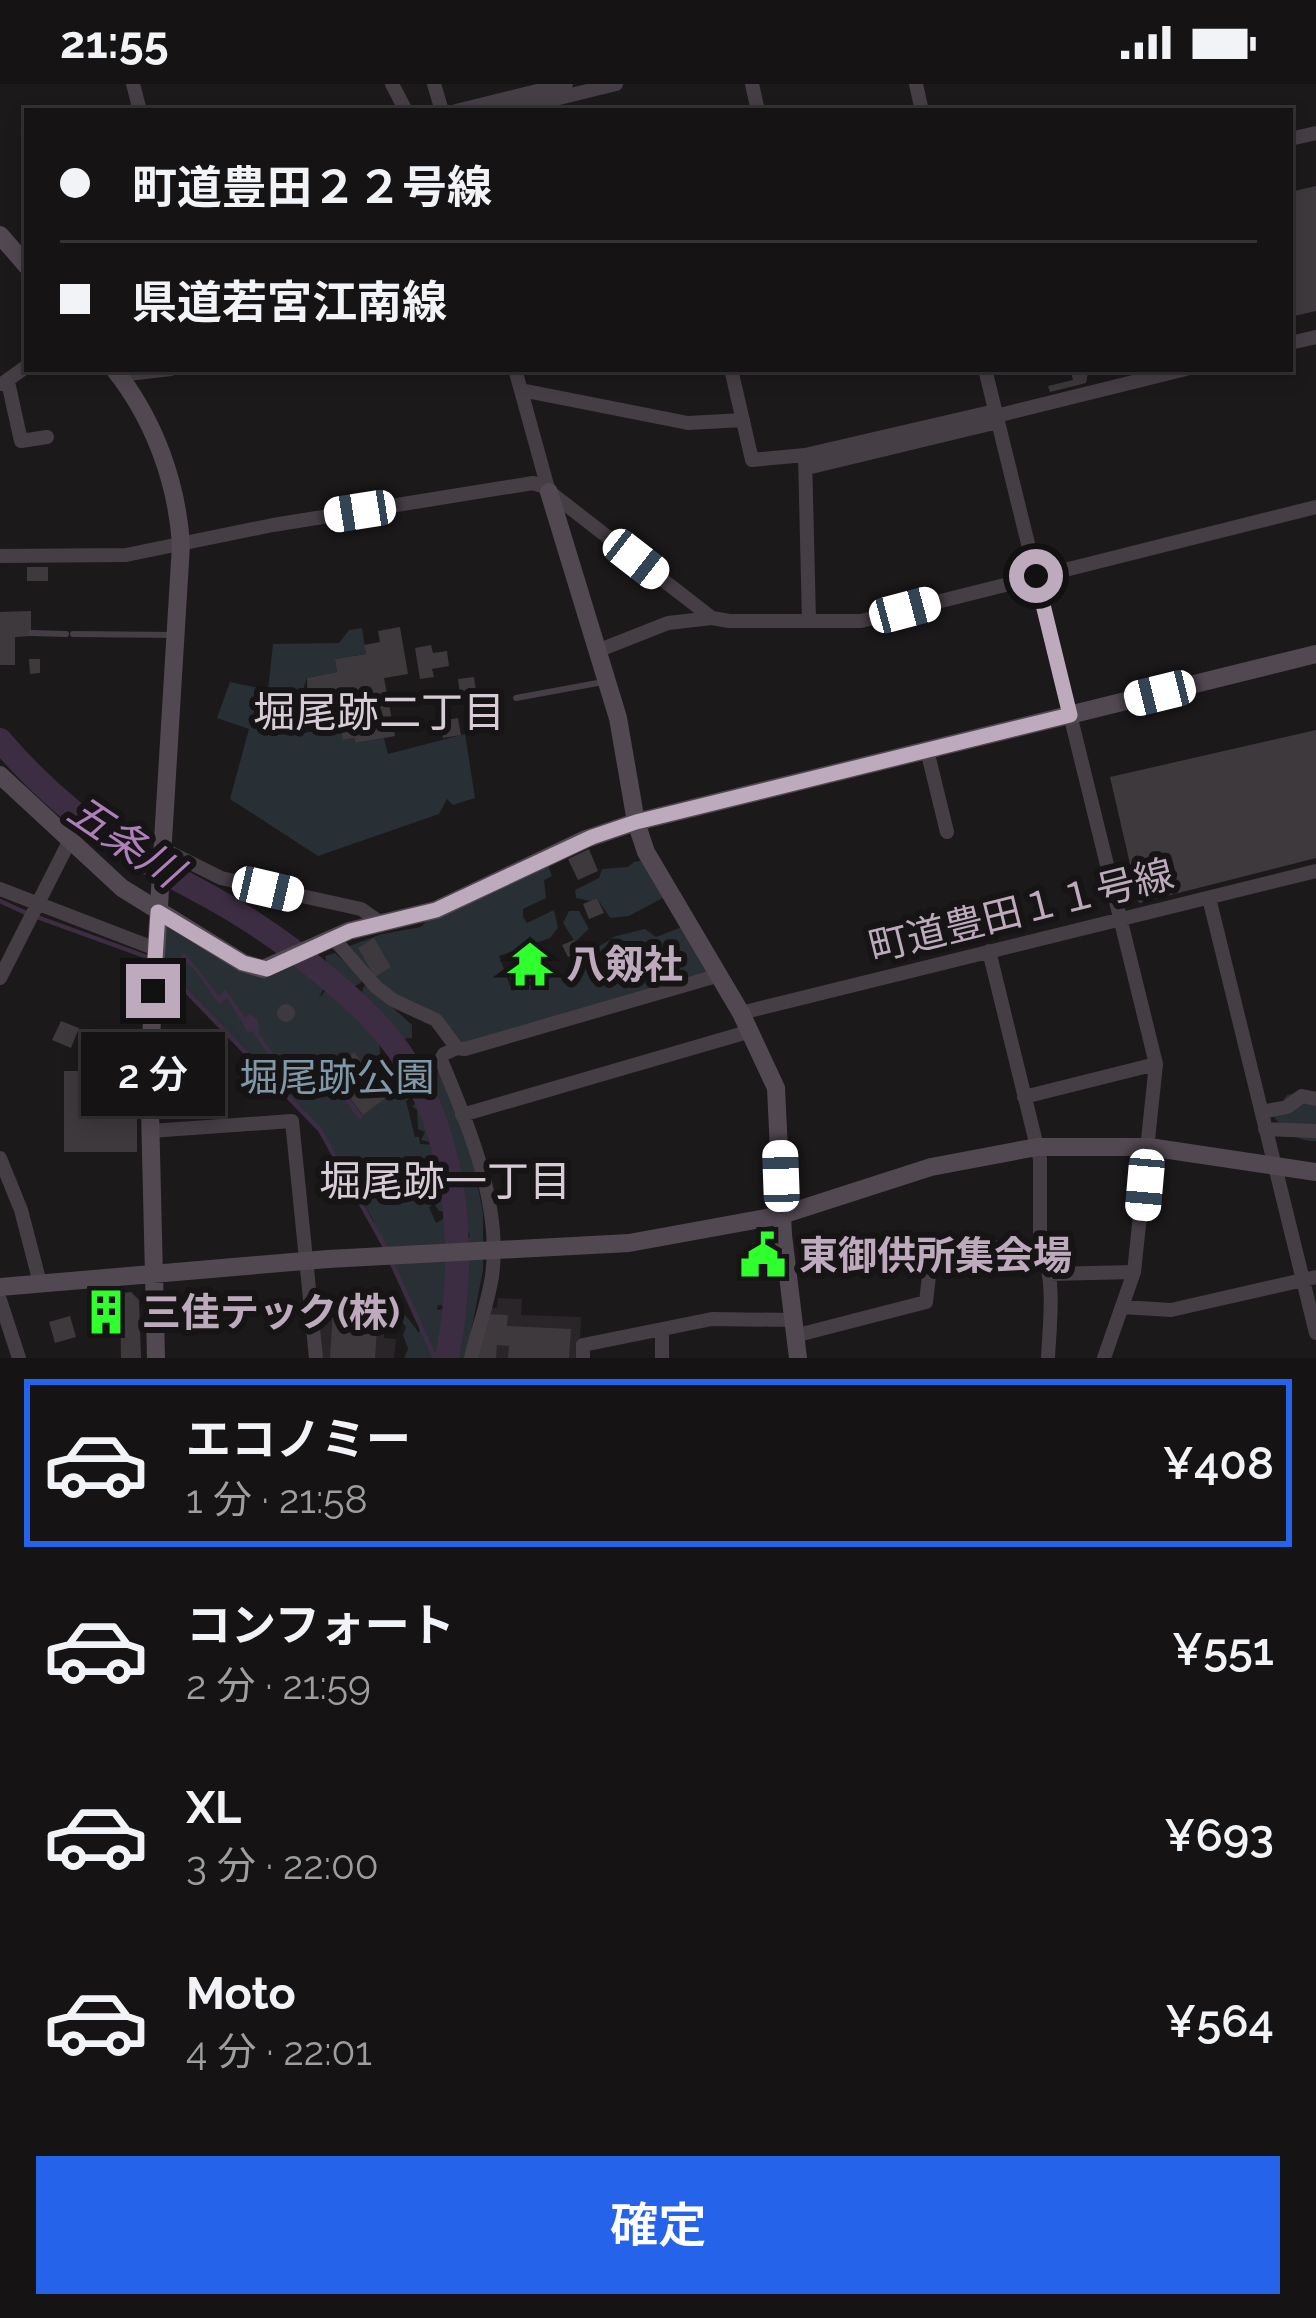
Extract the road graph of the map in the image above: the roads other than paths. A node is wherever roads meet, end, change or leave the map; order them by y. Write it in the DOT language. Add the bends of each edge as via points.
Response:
graph roads {
  1 [pos="566,84"];
  2 [pos="616,84"];
  3 [pos="468,108"];
  4 [pos="518,108"];
  5 [pos="0,235"];
  6 [pos="24,263"];
  7 [pos="117,372"];
  8 [pos="516,372"];
  9 [pos="732,372"];
  10 [pos="986,372"];
  11 [pos="1174,372"];
  12 [pos="4,383"];
  13 [pos="521,390"];
  14 [pos="996,416"];
  15 [pos="743,420"];
  16 [pos="47,437"];
  17 [pos="806,461"];
  18 [pos="549,492"];
  19 [pos="1316,507"];
  20 [pos="181,545"];
  21 [pos="0,556"];
  22 [pos="1036,576"];
  23 [pos="712,618"];
  24 [pos="808,621"];
  25 [pos="31,633"];
  26 [pos="178,635"];
  27 [pos="597,651"];
  28 [pos="1316,654"];
  29 [pos="607,682"];
  30 [pos="516,698"];
  31 [pos="1070,715"];
  32 [pos="927,750"];
  33 [pos="0,775"];
  34 [pos="636,822"];
  35 [pos="947,832"];
  36 [pos="70,840"];
  37 [pos="162,851"];
  38 [pos="1316,872"];
  39 [pos="0,890"];
  40 [pos="1209,898"];
  41 [pos="158,909"];
  42 [pos="35,911"];
  43 [pos="1120,920"];
  44 [pos="381,922"];
  45 [pos="328,940"];
  46 [pos="156,949"];
  47 [pos="989,951"];
  48 [pos="4,958"];
  49 [pos="720,975"];
  50 [pos="0,978"];
  51 [pos="741,1013"];
  52 [pos="751,1031"];
  53 [pos="457,1048"];
  54 [pos="1156,1064"];
  55 [pos="1024,1097"];
  56 [pos="1316,1099"];
  57 [pos="1262,1112"];
  58 [pos="462,1115"];
  59 [pos="1265,1129"];
  60 [pos="150,1131"];
  61 [pos="1316,1131"];
  62 [pos="1037,1147"];
  63 [pos="1149,1147"];
  64 [pos="0,1158"];
  65 [pos="1274,1165"];
  66 [pos="1316,1172"];
  67 [pos="782,1214"];
  68 [pos="491,1251"];
  69 [pos="1040,1252"];
  70 [pos="307,1260"];
  71 [pos="1134,1272"];
  72 [pos="154,1273"];
  73 [pos="1049,1274"];
  74 [pos="1310,1278"];
  75 [pos="40,1283"];
  76 [pos="0,1287"];
  77 [pos="0,1300"];
  78 [pos="1122,1307"];
  79 [pos="796,1328"];
  80 [pos="662,1331"];
  81 [pos="1316,1333"];
  82 [pos="19,1358"];
  83 [pos="156,1358"];
  84 [pos="316,1358"];
  85 [pos="471,1358"];
  86 [pos="583,1358"];
  87 [pos="662,1358"];
  88 [pos="798,1358"];
  89 [pos="1048,1358"];
  90 [pos="1104,1358"];
  1 -- 3 [label="street"];
  2 -- 4 [label="street"];
  5 -- 6 [label="main road"];
  7 -- 20 [label="main road" via="165,463"];
  8 -- 13 [label="street"];
  9 -- 15 [label="street"];
  10 -- 14 [label="street"];
  11 -- 14 [label="street"];
  12 -- 16 [label="street" via="21,441"];
  13 -- 15 [label="street" via="688,423"];
  13 -- 18 [label="street"];
  14 -- 17 [label="street"];
  14 -- 22 [label="street"];
  15 -- 17 [label="street" via="752,460"];
  17 -- 24 [label="street"];
  18 -- 20 [label="street" via="533,483"];
  18 -- 23 [label="street"];
  18 -- 27 [label="main road"];
  19 -- 22 [label="street"];
  20 -- 21 [label="street" via="125,555"];
  20 -- 26 [label="main road"];
  22 -- 24 [label="street" via="861,621"];
  22 -- 31 [label="street"];
  23 -- 24 [label="street"];
  23 -- 27 [label="street" via="668,623"];
  25 -- 26 [label="lane"];
  26 -- 37 [label="main road"];
  27 -- 29 [label="main road"];
  28 -- 31 [label="main road" via="1207,690"];
  29 -- 30 [label="lane"];
  29 -- 34 [label="main road"];
  31 -- 32 [label="main road"];
  31 -- 43 [label="street"];
  32 -- 34 [label="main road"];
  32 -- 35 [label="street"];
  33 -- 36 [label="main road"];
  34 -- 44 [label="main road" via="436,910"];
  34 -- 49 [label="main road"];
  36 -- 41 [label="main road"];
  36 -- 42 [label="street"];
  37 -- 41 [label="main road"];
  37 -- 44 [label="street" via="221,878 361,909"];
  38 -- 40 [label="street, 町道豊田１１号線"];
  39 -- 42 [label="street"];
  40 -- 43 [label="street, 町道豊田１１号線"];
  40 -- 57 [label="street"];
  41 -- 45 [label="main road" via="259,969"];
  41 -- 46 [label="main road"];
  42 -- 46 [label="street"];
  42 -- 48 [label="street"];
  43 -- 47 [label="street, 町道豊田１１号線"];
  43 -- 54 [label="street"];
  44 -- 45 [label="main road"];
  45 -- 53 [label="street" via="393,1000 436,1020"];
  46 -- 60 [label="main road"];
  47 -- 51 [label="street, 町道豊田１１号線"];
  47 -- 55 [label="street"];
  48 -- 50 [label="street"];
  49 -- 51 [label="main road"];
  49 -- 53 [label="street"];
  51 -- 52 [label="main road"];
  52 -- 58 [label="street"];
  52 -- 67 [label="main road" via="776,1088"];
  53 -- 58 [label="street" via="441,1060"];
  54 -- 55 [label="street"];
  54 -- 63 [label="street"];
  55 -- 62 [label="street"];
  56 -- 57 [label="street" via="1302,1096"];
  57 -- 59 [label="street"];
  58 -- 68 [label="street" via="484,1185"];
  59 -- 61 [label="street"];
  59 -- 65 [label="street"];
  60 -- 70 [label="street" via="292,1121"];
  60 -- 72 [label="main road"];
  62 -- 63 [label="main road"];
  62 -- 67 [label="main road" via="931,1167"];
  62 -- 69 [label="street"];
  63 -- 65 [label="main road"];
  63 -- 71 [label="street"];
  64 -- 75 [label="street"];
  65 -- 66 [label="main road"];
  65 -- 74 [label="street"];
  67 -- 68 [label="main road" via="629,1243"];
  67 -- 79 [label="main road"];
  68 -- 70 [label="main road"];
  68 -- 85 [label="street" via="492,1281"];
  69 -- 73 [label="street"];
  69 -- 79 [label="street" via="933,1240 926,1302"];
  70 -- 72 [label="main road"];
  70 -- 84 [label="street"];
  71 -- 73 [label="street"];
  71 -- 78 [label="street"];
  72 -- 75 [label="main road"];
  72 -- 83 [label="main road"];
  73 -- 89 [label="street"];
  74 -- 78 [label="street" via="1171,1310"];
  74 -- 81 [label="street"];
  75 -- 76 [label="main road"];
  77 -- 82 [label="street"];
  78 -- 90 [label="street"];
  79 -- 80 [label="street" via="712,1318"];
  79 -- 88 [label="main road"];
  80 -- 86 [label="street" via="583,1345"];
  80 -- 87 [label="street"];
}
